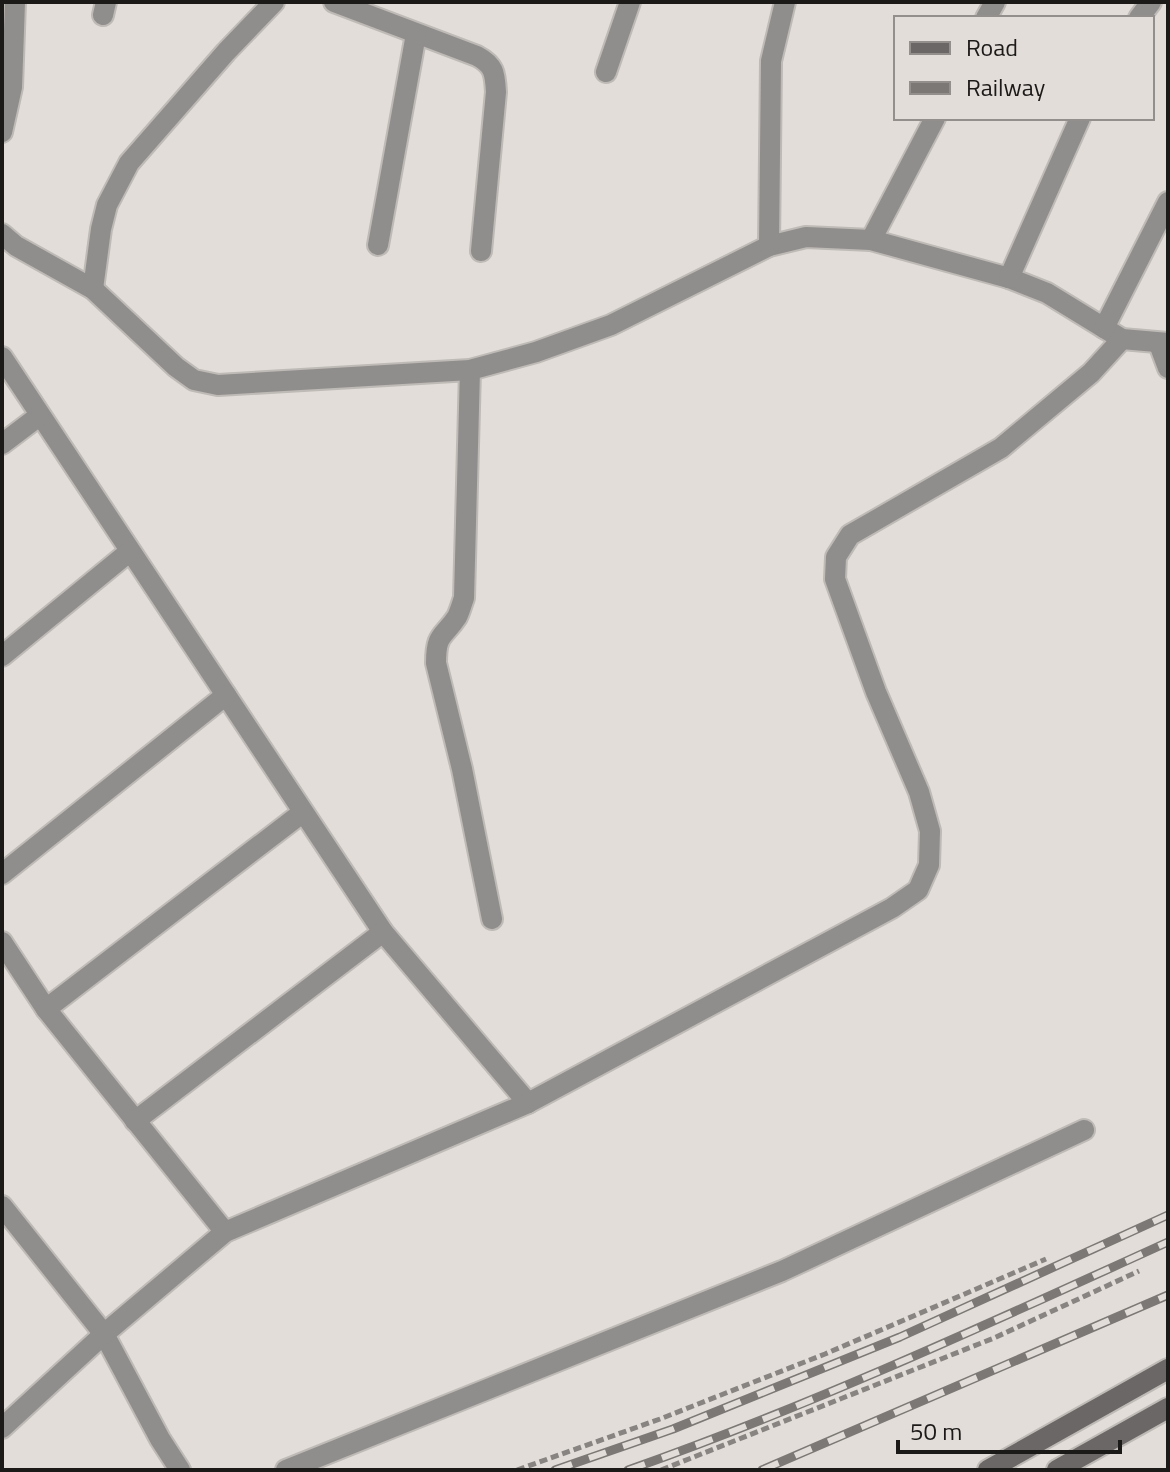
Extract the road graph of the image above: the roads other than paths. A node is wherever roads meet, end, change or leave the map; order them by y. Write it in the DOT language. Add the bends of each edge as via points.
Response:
graph roads {
  1 [pos="15,2"];
  2 [pos="274,2"];
  3 [pos="334,2"];
  4 [pos="630,2"];
  5 [pos="785,2"];
  6 [pos="416,34"];
  7 [pos="606,72"];
  8 [pos="934,120"];
  9 [pos="1079,120"];
  10 [pos="2,132"];
  11 [pos="1168,202"];
  12 [pos="2,234"];
  13 [pos="871,240"];
  14 [pos="378,245"];
  15 [pos="769,246"];
  16 [pos="481,251"];
  17 [pos="1009,278"];
  18 [pos="93,289"];
  19 [pos="1113,333"];
  20 [pos="1164,344"];
  21 [pos="2,357"];
  22 [pos="1168,368"];
  23 [pos="470,370"];
  24 [pos="39,416"];
  25 [pos="2,444"];
  26 [pos="129,552"];
  27 [pos="2,656"];
  28 [pos="226,695"];
  29 [pos="302,813"];
  30 [pos="2,874"];
  31 [pos="492,919"];
  32 [pos="383,932"];
  33 [pos="2,942"];
  34 [pos="46,1009"];
  35 [pos="528,1103"];
  36 [pos="135,1121"];
  37 [pos="1084,1130"];
  38 [pos="3,1210"];
  39 [pos="225,1232"];
  40 [pos="104,1334"];
  41 [pos="1168,1369"];
  42 [pos="1168,1408"];
  43 [pos="2,1428"];
  44 [pos="180,1470"];
  45 [pos="286,1470"];
  46 [pos="988,1470"];
  47 [pos="1057,1470"];
  1 -- 10 [label="street" via="12,87"];
  2 -- 18 [label="street" via="129,163 107,205"];
  3 -- 6 [label="street"];
  4 -- 7 [label="street"];
  5 -- 15 [label="street" via="771,61"];
  6 -- 14 [label="street"];
  6 -- 16 [label="street" via="477,56 495,71"];
  8 -- 13 [label="street"];
  9 -- 17 [label="street"];
  11 -- 19 [label="street"];
  12 -- 18 [label="street"];
  13 -- 15 [label="street" via="806,237"];
  13 -- 17 [label="street"];
  15 -- 23 [label="street" via="611,325"];
  17 -- 19 [label="street" via="1047,293"];
  18 -- 23 [label="street" via="194,380 251,385"];
  19 -- 20 [label="street"];
  19 -- 35 [label="street" via="1091,373 1001,448 850,535 836,557 835,579 930,831 929,865 918,890"];
  20 -- 22 [label="street"];
  21 -- 24 [label="street"];
  23 -- 31 [label="street" via="464,598 436,645 436,663"];
  24 -- 25 [label="street"];
  24 -- 26 [label="street"];
  26 -- 27 [label="street"];
  26 -- 28 [label="street"];
  28 -- 29 [label="street"];
  28 -- 30 [label="street"];
  29 -- 32 [label="street"];
  29 -- 34 [label="street"];
  32 -- 35 [label="street"];
  32 -- 36 [label="street"];
  33 -- 34 [label="street"];
  34 -- 36 [label="street"];
  35 -- 39 [label="street"];
  36 -- 39 [label="street"];
  37 -- 45 [label="street" via="782,1271"];
  38 -- 40 [label="street"];
  39 -- 40 [label="street"];
  40 -- 43 [label="street"];
  40 -- 44 [label="street"];
  41 -- 46 [label="street"];
  42 -- 47 [label="street"];
}
